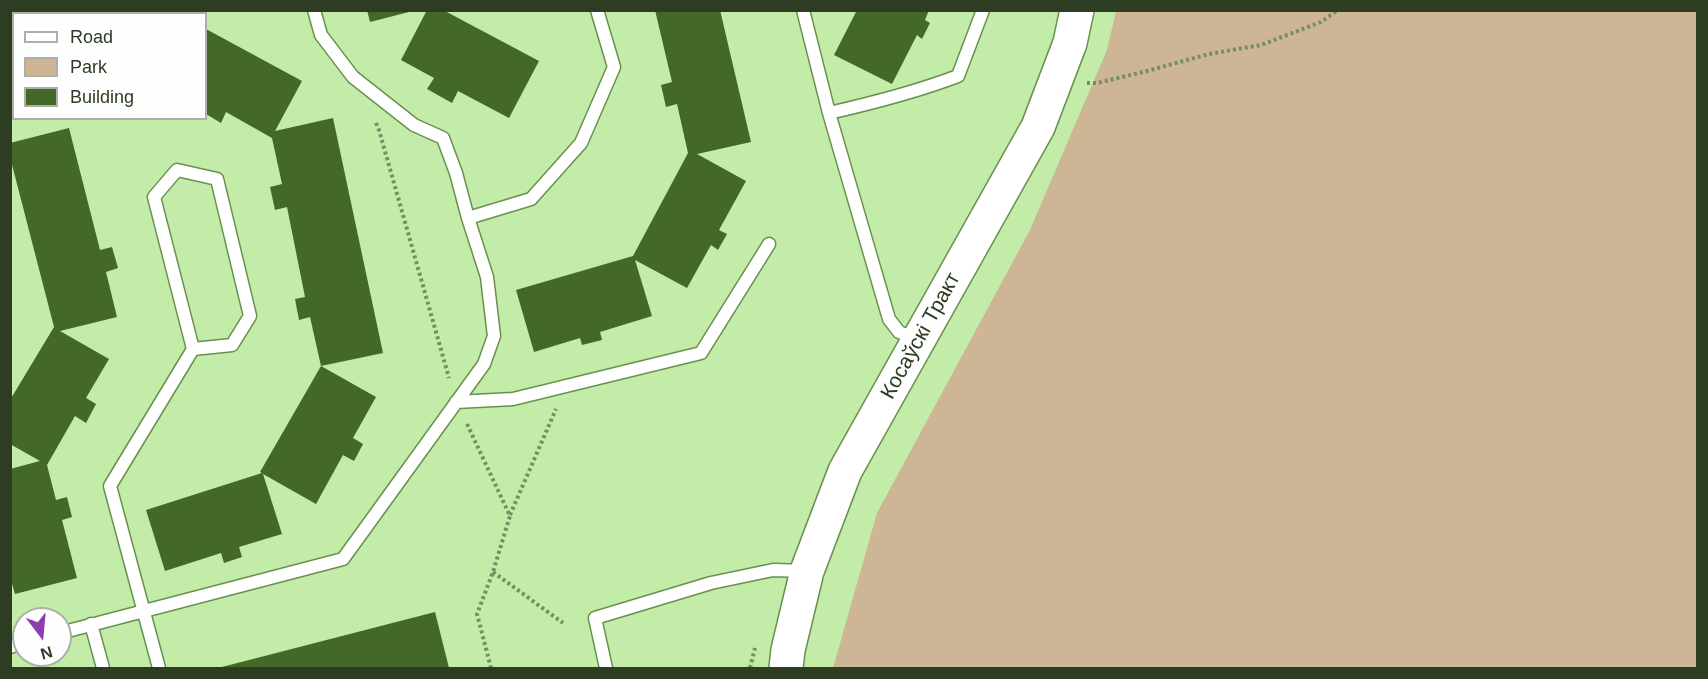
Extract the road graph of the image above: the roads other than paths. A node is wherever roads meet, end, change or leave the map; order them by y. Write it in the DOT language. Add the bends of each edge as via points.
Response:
graph roads {
  1 [pos="314,10"];
  2 [pos="597,10"];
  3 [pos="803,10"];
  4 [pos="983,10"];
  5 [pos="1077,10"];
  6 [pos="829,113"];
  7 [pos="468,218"];
  8 [pos="769,244"];
  9 [pos="919,339"];
  10 [pos="193,349"];
  11 [pos="456,402"];
  12 [pos="807,571"];
  13 [pos="143,611"];
  14 [pos="91,624"];
  15 [pos="72,630"];
  16 [pos="103,669"];
  17 [pos="159,669"];
  18 [pos="606,669"];
  19 [pos="786,669"];
  1 -- 7 [label="lane" via="321,35 353,77 414,125 443,138"];
  2 -- 7 [label="lane" via="614,67 581,143 531,199"];
  3 -- 6 [label="lane"];
  4 -- 6 [label="lane" via="958,76"];
  5 -- 9 [label="main road, Косаўскі Тракт" via="1070,43 1038,127"];
  6 -- 9 [label="lane" via="889,319 899,332"];
  7 -- 11 [label="lane" via="487,277 494,336 484,364"];
  8 -- 11 [label="lane" via="701,353 513,399"];
  9 -- 12 [label="main road, Косаўскі Тракт" via="845,471"];
  10 -- 10 [label="lane" via="232,345 250,316 217,178 177,170 154,197"];
  10 -- 13 [label="lane" via="110,486"];
  11 -- 13 [label="lane" via="343,559"];
  12 -- 18 [label="lane" via="773,570 742,576 595,618"];
  12 -- 19 [label="main road, Косаўскі Тракт"];
  13 -- 14 [label="lane"];
  13 -- 17 [label="lane"];
  14 -- 15 [label="lane"];
  14 -- 16 [label="lane"];
}
